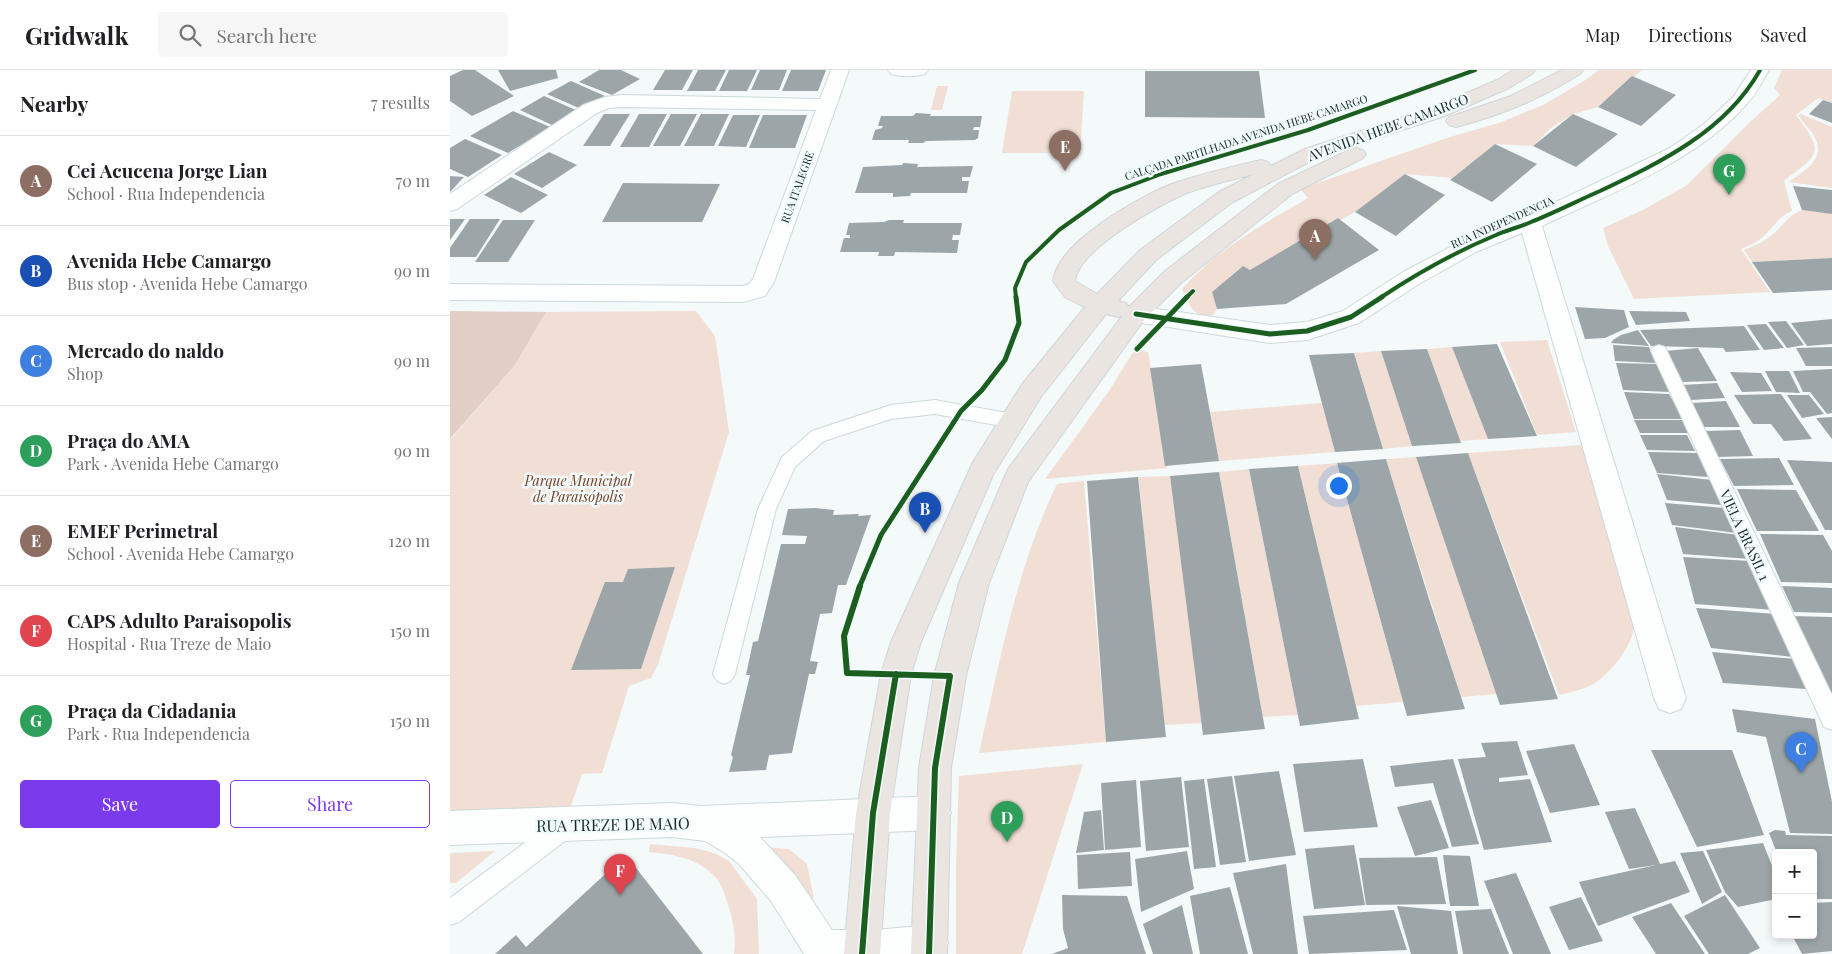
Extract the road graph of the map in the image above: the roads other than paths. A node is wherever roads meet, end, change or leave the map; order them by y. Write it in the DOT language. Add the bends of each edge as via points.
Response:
graph roads {
  1 [pos="840,70"];
  2 [pos="897,70"];
  3 [pos="919,70"];
  4 [pos="1526,70"];
  5 [pos="1574,70"];
  6 [pos="1760,70"];
  7 [pos="827,105"];
  8 [pos="1312,153"];
  9 [pos="450,204"];
  10 [pos="1530,222"];
  11 [pos="450,292"];
  12 [pos="1101,304"];
  13 [pos="1136,314"];
  14 [pos="1659,351"];
  15 [pos="1013,421"];
  16 [pos="724,674"];
  17 [pos="1670,698"];
  18 [pos="1832,719"];
  19 [pos="934,813"];
  20 [pos="873,815"];
  21 [pos="700,822"];
  22 [pos="570,824"];
  23 [pos="450,828"];
  24 [pos="450,913"];
  25 [pos="929,948"];
  26 [pos="862,952"];
  1 -- 7 [label="street, RUA ITALEGRE"];
  2 -- 3 [label="street"];
  4 -- 8 [label="main road, AVENIDA HEBE CAMARGO" via="1503,84 1438,112"];
  5 -- 13 [label="main road, AVENIDA HEBE CAMARGO" via="1540,91 1341,160 1284,189 1188,264"];
  6 -- 10 [label="street, RUA INDEPENDENCIA" via="1740,102 1677,152"];
  7 -- 9 [label="street" via="605,103 590,109"];
  7 -- 11 [label="street, RUA ITALEGRE" via="763,282 757,290 743,294"];
  8 -- 12 [label="main road, AVENIDA HEBE CAMARGO" via="1226,197 1148,255"];
  8 -- 12 [label="main road" via="1188,186 1152,200 1114,224 1071,261 1064,276 1064,282 1083,297"];
  10 -- 13 [label="street, RUA INDEPENDENCIA" via="1468,247 1411,278 1351,317 1325,326 1270,334"];
  10 -- 17 [label="street"];
  12 -- 13 [label="main road"];
  12 -- 15 [label="main road, AVENIDA HEBE CAMARGO" via="1032,390"];
  13 -- 19 [label="main road, AVENIDA HEBE CAMARGO" via="1016,478 974,584 950,676 935,768"];
  14 -- 18 [label="lane, VIELA BRASIL 1"];
  15 -- 16 [label="lane" via="935,408 891,412 818,436 788,462 767,510"];
  15 -- 20 [label="main road, AVENIDA HEBE CAMARGO" via="982,470 906,642 896,674"];
  19 -- 20 [label="street"];
  19 -- 25 [label="main road, AVENIDA HEBE CAMARGO"];
  20 -- 21 [label="street"];
  20 -- 26 [label="main road, AVENIDA HEBE CAMARGO"];
  21 -- 22 [label="street, RUA TREZE DE MAIO"];
  21 -- 26 [label="street, RUA TREZE DE MAIO" via="716,828 754,856 776,878 816,940 825,947"];
  22 -- 23 [label="street, RUA TREZE DE MAIO"];
  22 -- 24 [label="lane"];
  25 -- 26 [label="street, RUA TREZE DE MAIO"];
}
